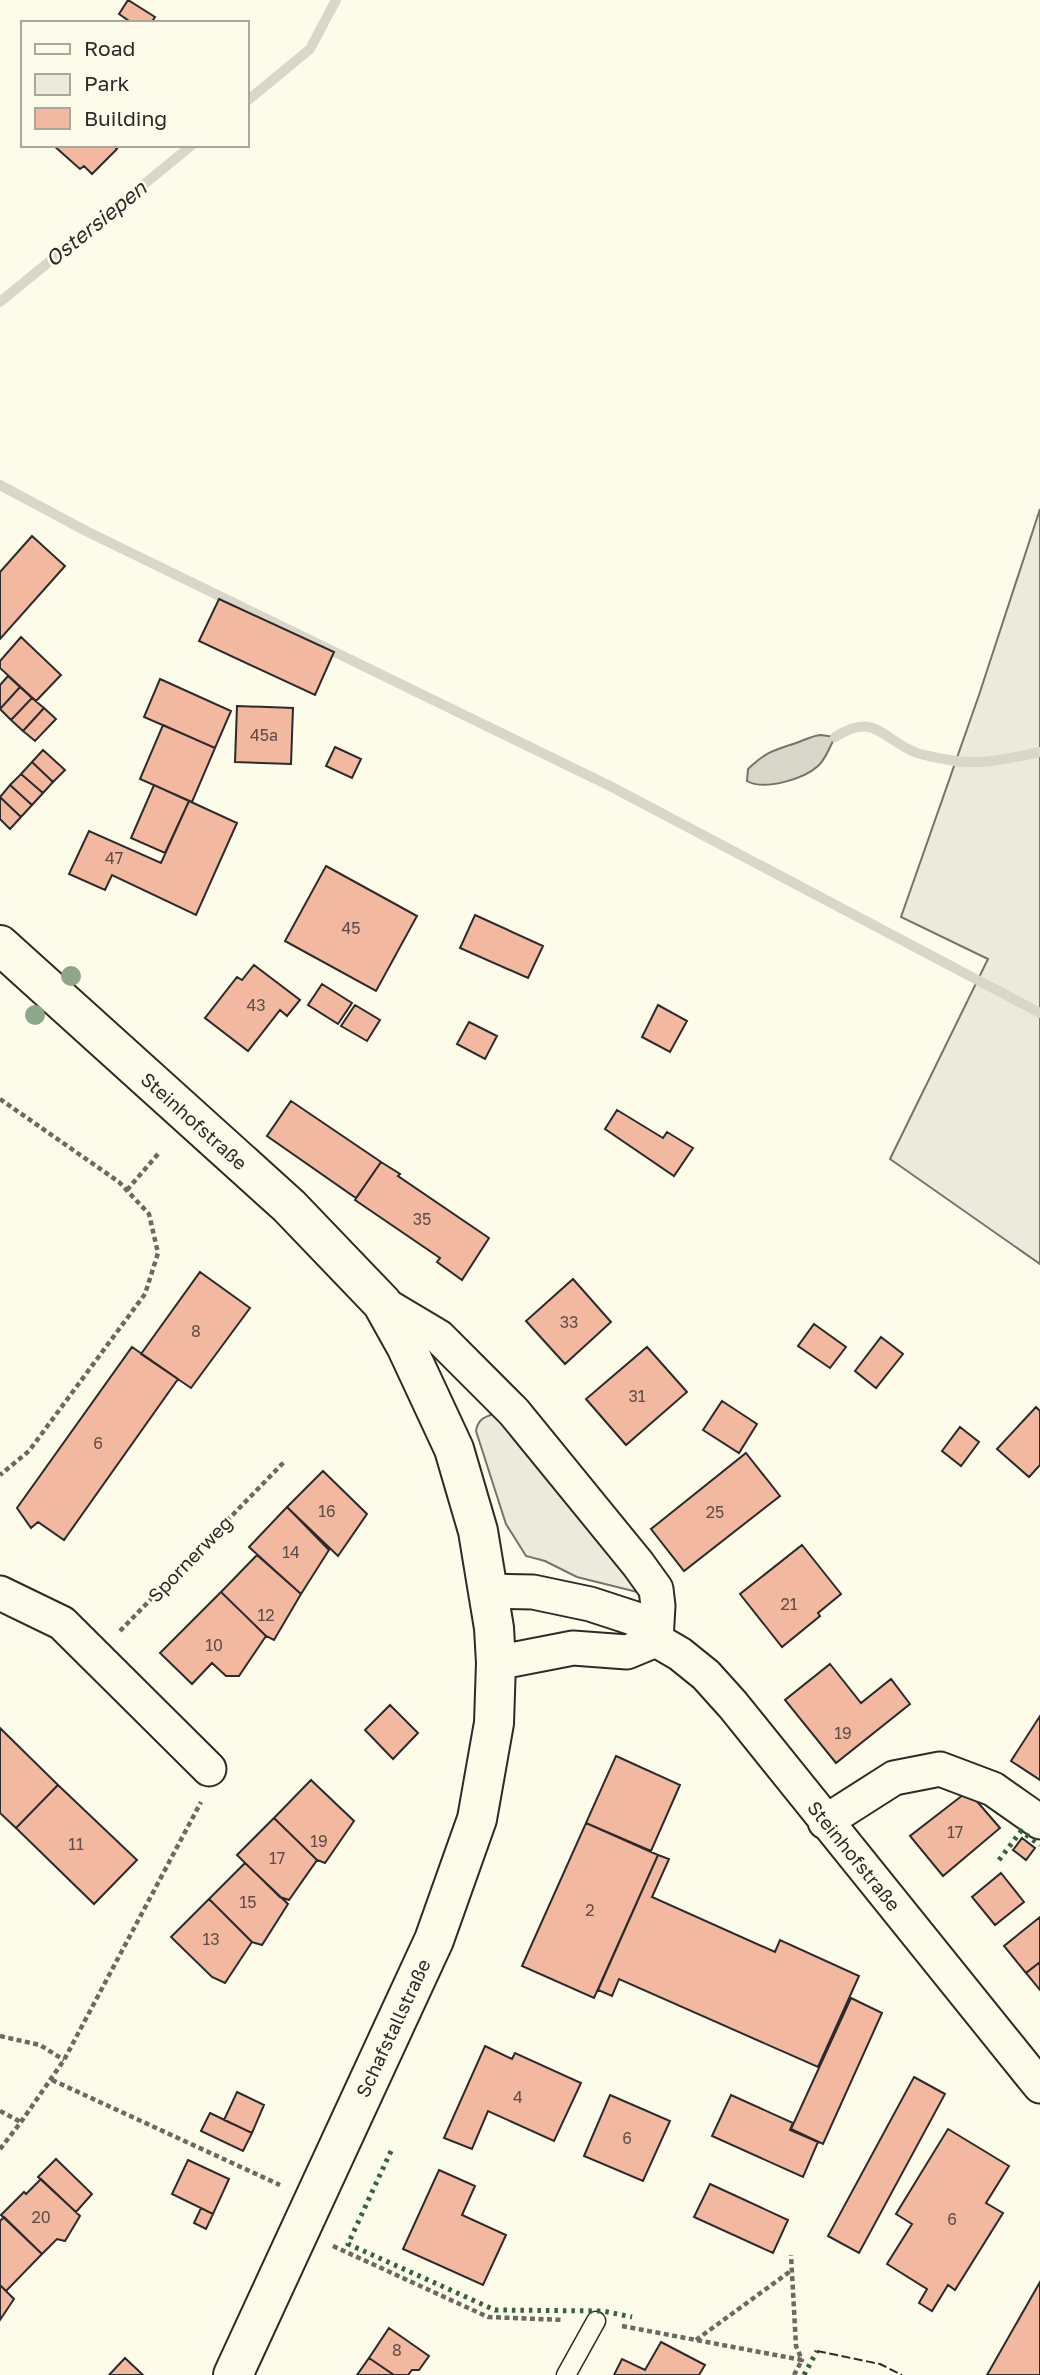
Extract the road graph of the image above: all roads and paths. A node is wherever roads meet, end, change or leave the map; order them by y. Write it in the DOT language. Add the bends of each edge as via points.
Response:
graph roads {
  1 [pos="0,945"];
  2 [pos="0,1100"];
  3 [pos="158,1154"];
  4 [pos="127,1190"];
  5 [pos="382,1303"];
  6 [pos="284,1462"];
  7 [pos="0,1475"];
  8 [pos="488,1591"];
  9 [pos="0,1594"];
  10 [pos="656,1640"];
  11 [pos="95,1656"];
  12 [pos="496,1663"];
  13 [pos="209,1769"];
  14 [pos="825,1822"];
  15 [pos="1040,1822"];
  16 [pos="0,2036"];
  17 [pos="64,2060"];
  18 [pos="51,2080"];
  19 [pos="1040,2086"];
  20 [pos="0,2111"];
  21 [pos="21,2123"];
  22 [pos="0,2149"];
  23 [pos="313,2200"];
  24 [pos="792,2270"];
  25 [pos="596,2322"];
  26 [pos="695,2341"];
  27 [pos="802,2360"];
  28 [pos="233,2375"];
  29 [pos="566,2375"];
  30 [pos="794,2375"];
  1 -- 5 [label="street, Steinhofstraße" via="289,1206"];
  2 -- 4 [label="path"];
  3 -- 4 [label="path"];
  4 -- 7 [label="path" via="149,1214 158,1253 145,1294 29,1451"];
  5 -- 8 [label="street, Steinhofstraße" via="454,1449 478,1531"];
  5 -- 10 [label="street, Steinhofstraße" via="439,1337 514,1412 638,1564 656,1589"];
  6 -- 11 [label="path, Spornerweg"];
  8 -- 10 [label="street, Steinhofstraße" via="533,1592 590,1604 636,1619"];
  8 -- 12 [label="street, Steinhofstraße"];
  9 -- 11 [label="street" via="62,1623"];
  10 -- 12 [label="street" via="627,1652 573,1648"];
  10 -- 14 [label="street, Steinhofstraße" via="706,1675"];
  11 -- 13 [label="street"];
  12 -- 23 [label="street, Schafstallstraße" via="494,1723 477,1819 462,1866 434,1940"];
  13 -- 17 [label="path" via="201,1802"];
  14 -- 15 [label="street" via="894,1778 940,1769 993,1789"];
  14 -- 19 [label="street, Steinhofstraße"];
  16 -- 17 [label="path" via="40,2045"];
  17 -- 18 [label="path"];
  18 -- 21 [label="path"];
  18 -- 23 [label="path"];
  20 -- 21 [label="path"];
  21 -- 22 [label="path"];
  23 -- 28 [label="street, Schafstallstraße"];
  24 -- 26 [label="path"];
  25 -- 29 [label="lane"];
  27 -- 30 [label="path"];
}
